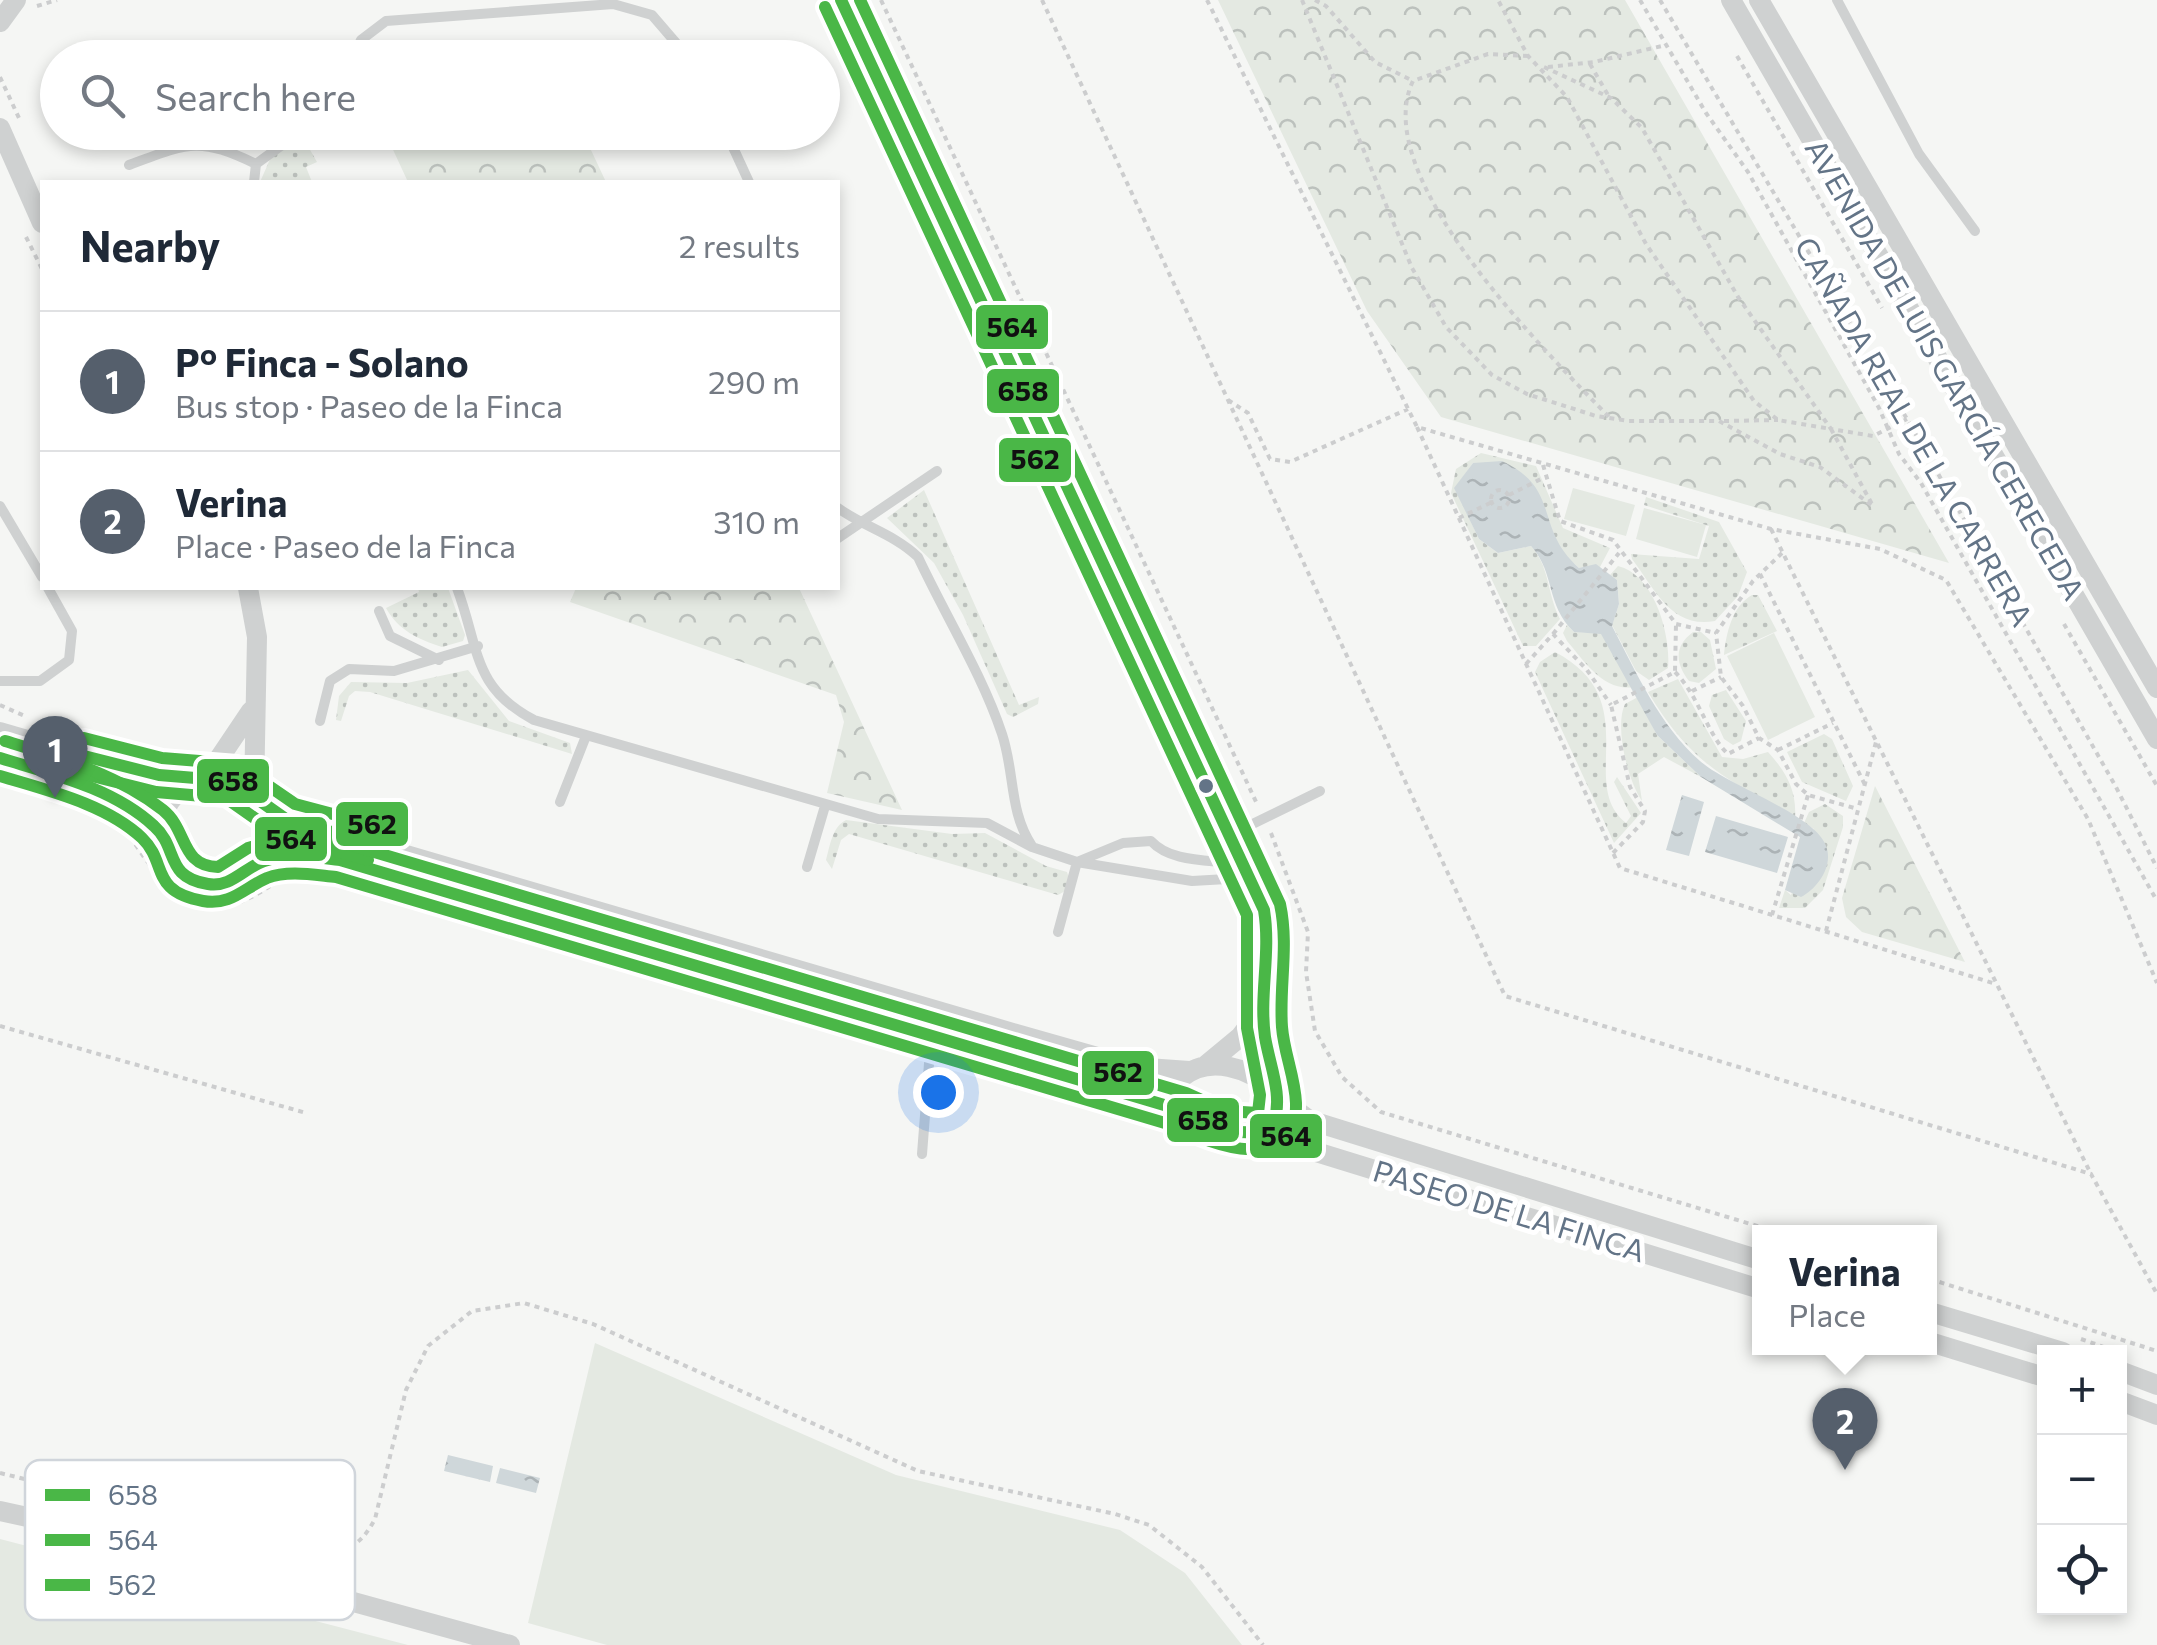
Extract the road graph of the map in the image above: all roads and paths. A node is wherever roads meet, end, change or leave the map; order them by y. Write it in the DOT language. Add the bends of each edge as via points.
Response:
graph roads {
  1 [pos="16,0"];
  2 [pos="840,0"];
  3 [pos="881,0"];
  4 [pos="1042,0"];
  5 [pos="1207,0"];
  6 [pos="1302,0"];
  7 [pos="1315,0"];
  8 [pos="1498,0"];
  9 [pos="1640,0"];
  10 [pos="1660,0"];
  11 [pos="1731,0"];
  12 [pos="1759,0"];
  13 [pos="1837,0"];
  14 [pos="0,22"];
  15 [pos="361,40"];
  16 [pos="674,40"];
  17 [pos="1667,44"];
  18 [pos="1528,56"];
  19 [pos="1589,62"];
  20 [pos="1543,67"];
  21 [pos="1413,81"];
  22 [pos="1611,98"];
  23 [pos="0,128"];
  24 [pos="170,150"];
  25 [pos="227,150"];
  26 [pos="275,150"];
  27 [pos="735,150"];
  28 [pos="256,164"];
  29 [pos="129,165"];
  30 [pos="254,180"];
  31 [pos="749,180"];
  32 [pos="40,218"];
  33 [pos="1975,231"];
  34 [pos="1228,400"];
  35 [pos="1408,409"];
  36 [pos="1610,418"];
  37 [pos="1907,419"];
  38 [pos="1778,420"];
  39 [pos="1719,421"];
  40 [pos="1417,427"];
  41 [pos="1888,428"];
  42 [pos="1830,429"];
  43 [pos="1542,463"];
  44 [pos="937,471"];
  45 [pos="1545,477"];
  46 [pos="1508,495"];
  47 [pos="1491,502"];
  48 [pos="0,506"];
  49 [pos="840,510"];
  50 [pos="1459,518"];
  51 [pos="859,524"];
  52 [pos="1770,529"];
  53 [pos="840,537"];
  54 [pos="1619,553"];
  55 [pos="1782,553"];
  56 [pos="40,574"];
  57 [pos="1760,574"];
  58 [pos="49,590"];
  59 [pos="248,590"];
  60 [pos="458,590"];
  61 [pos="379,611"];
  62 [pos="1676,624"];
  63 [pos="1716,633"];
  64 [pos="1553,634"];
  65 [pos="478,646"];
  66 [pos="440,660"];
  67 [pos="1526,664"];
  68 [pos="1675,672"];
  69 [pos="1721,677"];
  70 [pos="0,681"];
  71 [pos="2157,688"];
  72 [pos="1692,691"];
  73 [pos="0,705"];
  74 [pos="255,705"];
  75 [pos="1611,706"];
  76 [pos="36,721"];
  77 [pos="320,721"];
  78 [pos="1834,723"];
  79 [pos="0,732"];
  80 [pos="586,736"];
  81 [pos="1759,738"];
  82 [pos="2157,739"];
  83 [pos="1876,742"];
  84 [pos="1778,750"];
  85 [pos="0,758"];
  86 [pos="200,780"];
  87 [pos="1865,784"];
  88 [pos="1320,791"];
  89 [pos="1808,795"];
  90 [pos="257,800"];
  91 [pos="560,802"];
  92 [pos="825,806"];
  93 [pos="1858,810"];
  94 [pos="1264,818"];
  95 [pos="122,822"];
  96 [pos="160,830"];
  97 [pos="1229,835"];
  98 [pos="1032,847"];
  99 [pos="1612,853"];
  100 [pos="1076,862"];
  101 [pos="258,864"];
  102 [pos="1243,865"];
  103 [pos="807,867"];
  104 [pos="2157,868"];
  105 [pos="286,877"];
  106 [pos="2157,901"];
  107 [pos="1772,915"];
  108 [pos="1826,931"];
  109 [pos="1058,932"];
  110 [pos="2157,982"];
  111 [pos="1996,984"];
  112 [pos="1263,1007"];
  113 [pos="0,1026"];
  114 [pos="931,1038"];
  115 [pos="1197,1068"];
  116 [pos="1276,1094"];
  117 [pos="1180,1110"];
  118 [pos="306,1112"];
  119 [pos="1258,1134"];
  120 [pos="922,1154"];
  121 [pos="2091,1174"];
  122 [pos="1754,1225"];
  123 [pos="1752,1258"];
  124 [pos="1937,1281"];
  125 [pos="1752,1287"];
  126 [pos="2157,1294"];
  127 [pos="1937,1314"];
  128 [pos="1937,1344"];
  129 [pos="2040,1345"];
  130 [pos="2157,1351"];
  131 [pos="2127,1374"];
  132 [pos="2037,1375"];
  133 [pos="2157,1385"];
  134 [pos="2127,1404"];
  135 [pos="2157,1416"];
  136 [pos="0,1472"];
  137 [pos="25,1478"];
  138 [pos="0,1511"];
  139 [pos="25,1516"];
  140 [pos="355,1543"];
  141 [pos="355,1602"];
  142 [pos="510,1645"];
  143 [pos="1262,1645"];
  1 -- 14 [label="street"];
  2 -- 97 [label="street"];
  3 -- 94 [label="path"];
  4 -- 34 [label="path"];
  5 -- 35 [label="path"];
  6 -- 36 [label="path" via="1400,245 1446,327 1492,375 1526,394"];
  7 -- 21 [label="path" via="1375,62"];
  8 -- 18 [label="path"];
  9 -- 17 [label="path"];
  10 -- 37 [label="path, CAÑADA REAL DE LA CARRERA"];
  11 -- 82 [label="street, AVENIDA DE LUIS GARCÍA CERECEDA"];
  12 -- 71 [label="street, AVENIDA DE LUIS GARCÍA CERECEDA"];
  13 -- 33 [label="lane" via="1919,154"];
  15 -- 16 [label="lane" via="386,21 613,4 652,15"];
  17 -- 19 [label="path"];
  17 -- 41 [label="path" via="1748,172"];
  18 -- 20 [label="path"];
  18 -- 21 [label="path" via="1488,54"];
  19 -- 20 [label="path"];
  19 -- 22 [label="path"];
  20 -- 22 [label="path"];
  20 -- 38 [label="path" via="1590,135 1646,244 1754,401"];
  21 -- 36 [label="path" via="1404,121 1414,168 1438,211 1492,288"];
  22 -- 42 [label="path" via="1664,161 1738,297"];
  23 -- 32 [label="street"];
  24 -- 29 [label="lane"];
  25 -- 28 [label="lane"];
  26 -- 28 [label="lane"];
  27 -- 31 [label="lane"];
  28 -- 30 [label="lane"];
  34 -- 35 [label="path" via="1248,413 1270,459 1290,462"];
  34 -- 121 [label="path" via="1505,996"];
  35 -- 40 [label="path"];
  36 -- 39 [label="path"];
  37 -- 41 [label="path"];
  37 -- 104 [label="path, CAÑADA REAL DE LA CARRERA"];
  38 -- 39 [label="path"];
  38 -- 42 [label="path"];
  39 -- 42 [label="path" via="1820,467 1872,506"];
  40 -- 43 [label="path"];
  40 -- 50 [label="path"];
  41 -- 42 [label="path" via="1873,436"];
  41 -- 106 [label="path"];
  43 -- 45 [label="path"];
  43 -- 52 [label="path"];
  44 -- 51 [label="lane"];
  45 -- 46 [label="path"];
  45 -- 54 [label="path" via="1560,520 1613,540"];
  46 -- 47 [label="path" via="1495,491"];
  46 -- 47 [label="path" via="1502,508"];
  47 -- 50 [label="path"];
  48 -- 56 [label="lane"];
  49 -- 51 [label="lane"];
  50 -- 67 [label="path"];
  51 -- 53 [label="lane"];
  51 -- 98 [label="lane" via="899,539 918,557 1001,730 1018,825"];
  52 -- 55 [label="path"];
  52 -- 110 [label="path" via="1880,549 1946,580 2088,820"];
  54 -- 62 [label="path"];
  54 -- 64 [label="path"];
  55 -- 57 [label="path"];
  55 -- 83 [label="path"];
  57 -- 63 [label="path"];
  57 -- 78 [label="path"];
  58 -- 70 [label="lane" via="72,631 69,660 40,682"];
  59 -- 74 [label="street"];
  60 -- 65 [label="lane"];
  61 -- 66 [label="lane" via="390,636"];
  62 -- 63 [label="path"];
  62 -- 68 [label="path"];
  63 -- 69 [label="path"];
  64 -- 67 [label="path"];
  64 -- 75 [label="path"];
  65 -- 66 [label="lane"];
  65 -- 80 [label="lane" via="485,682 502,703"];
  66 -- 77 [label="lane" via="394,671 348,669 330,681"];
  67 -- 99 [label="path"];
  68 -- 72 [label="path"];
  68 -- 75 [label="path"];
  69 -- 72 [label="path"];
  69 -- 81 [label="path"];
  72 -- 81 [label="path" via="1728,754"];
  73 -- 76 [label="path"];
  74 -- 86 [label="street"];
  74 -- 90 [label="street"];
  75 -- 99 [label="path" via="1630,787 1645,811"];
  78 -- 84 [label="path"];
  78 -- 87 [label="path"];
  79 -- 86 [label="street" via="103,762"];
  80 -- 91 [label="lane"];
  80 -- 92 [label="lane"];
  81 -- 84 [label="path"];
  83 -- 87 [label="path"];
  83 -- 111 [label="path"];
  84 -- 89 [label="path"];
  85 -- 96 [label="street" via="94,788"];
  86 -- 90 [label="street" via="232,780"];
  86 -- 96 [label="street" via="171,801"];
  87 -- 93 [label="path"];
  88 -- 94 [label="lane"];
  89 -- 93 [label="path"];
  89 -- 107 [label="path"];
  90 -- 101 [label="street" via="267,824"];
  90 -- 115 [label="street" via="287,820 1013,1033 1133,1066"];
  92 -- 98 [label="lane" via="878,818 986,823"];
  92 -- 103 [label="lane"];
  93 -- 108 [label="path"];
  94 -- 97 [label="lane"];
  94 -- 122 [label="path" via="1308,932 1306,972 1316,1030 1342,1077 1381,1112"];
  95 -- 105 [label="path" via="162,882 207,909 224,909"];
  96 -- 101 [label="street" via="167,856 185,876 210,885 237,880"];
  97 -- 102 [label="street"];
  98 -- 100 [label="lane"];
  99 -- 107 [label="path" via="1620,868"];
  100 -- 102 [label="lane" via="1192,881 1226,879"];
  100 -- 102 [label="lane" via="1151,841 1174,855"];
  100 -- 109 [label="lane"];
  101 -- 114 [label="street" via="305,856 340,860"];
  102 -- 112 [label="street" via="1269,932"];
  107 -- 108 [label="path"];
  108 -- 111 [label="path"];
  111 -- 121 [label="path"];
  112 -- 115 [label="street" via="1240,1036"];
  112 -- 116 [label="street"];
  113 -- 118 [label="path"];
  114 -- 117 [label="street"];
  114 -- 120 [label="lane"];
  115 -- 116 [label="street, PASEO DE LA FINCA" via="1247,1072"];
  115 -- 117 [label="street" via="1176,1088"];
  116 -- 119 [label="street" via="1276,1118"];
  116 -- 123 [label="street, PASEO DE LA FINCA" via="1310,1120"];
  117 -- 119 [label="street, PASEO DE LA FINCA"];
  119 -- 125 [label="street, PASEO DE LA FINCA"];
  121 -- 126 [label="path"];
  124 -- 130 [label="path"];
  127 -- 129 [label="street"];
  128 -- 132 [label="street"];
  131 -- 133 [label="street"];
  134 -- 135 [label="street"];
  136 -- 137 [label="path"];
  138 -- 139 [label="street"];
  140 -- 143 [label="path" via="376,1520 406,1390 428,1346 472,1311 524,1303 593,1324 918,1471 1149,1525 1202,1567"];
  141 -- 142 [label="street"];
}
